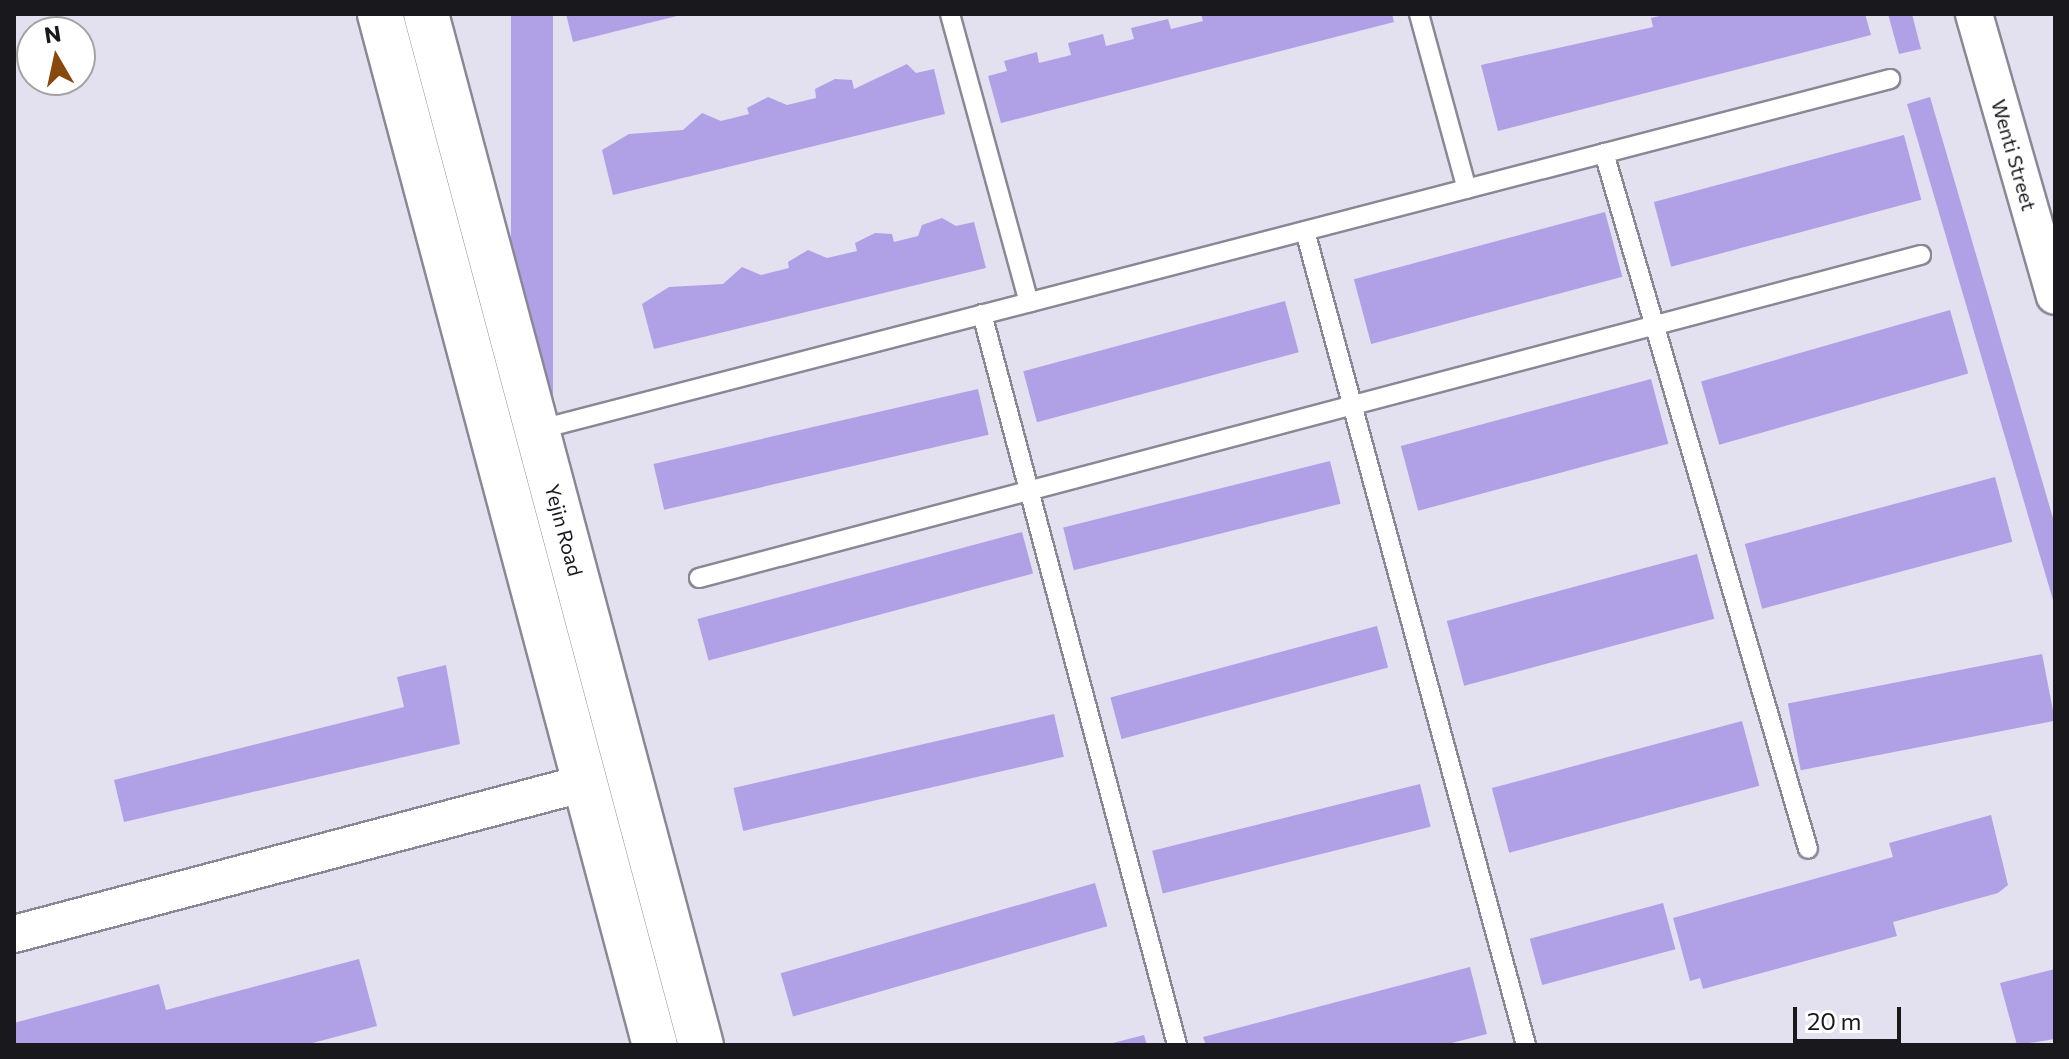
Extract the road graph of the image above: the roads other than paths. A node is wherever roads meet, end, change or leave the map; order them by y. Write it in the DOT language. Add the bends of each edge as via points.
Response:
graph roads {
  1 [pos="380,14"];
  2 [pos="426,14"];
  3 [pos="950,14"];
  4 [pos="1419,14"];
  5 [pos="1974,14"];
  6 [pos="1890,79"];
  7 [pos="1604,153"];
  8 [pos="1467,189"];
  9 [pos="1305,231"];
  10 [pos="1921,255"];
  11 [pos="2055,296"];
  12 [pos="1029,302"];
  13 [pos="982,314"];
  14 [pos="1655,325"];
  15 [pos="1352,406"];
  16 [pos="537,430"];
  17 [pos="1029,490"];
  18 [pos="699,578"];
  19 [pos="585,783"];
  20 [pos="1808,849"];
  21 [pos="14,934"];
  22 [pos="655,1045"];
  23 [pos="701,1045"];
  24 [pos="1177,1045"];
  25 [pos="1526,1045"];
  1 -- 19 [label="street"];
  2 -- 16 [label="street, Yejin Road"];
  3 -- 12 [label="lane"];
  4 -- 8 [label="lane"];
  5 -- 11 [label="street, Wenti Street"];
  6 -- 7 [label="lane"];
  7 -- 8 [label="lane"];
  7 -- 14 [label="lane"];
  8 -- 9 [label="lane"];
  9 -- 12 [label="lane"];
  9 -- 15 [label="lane"];
  10 -- 14 [label="lane"];
  12 -- 13 [label="lane"];
  13 -- 16 [label="lane"];
  13 -- 17 [label="lane"];
  14 -- 15 [label="lane"];
  14 -- 20 [label="lane"];
  15 -- 17 [label="lane"];
  15 -- 25 [label="lane"];
  16 -- 23 [label="street, Yejin Road"];
  17 -- 18 [label="lane"];
  17 -- 24 [label="lane"];
  19 -- 21 [label="street"];
  19 -- 22 [label="street"];
}
